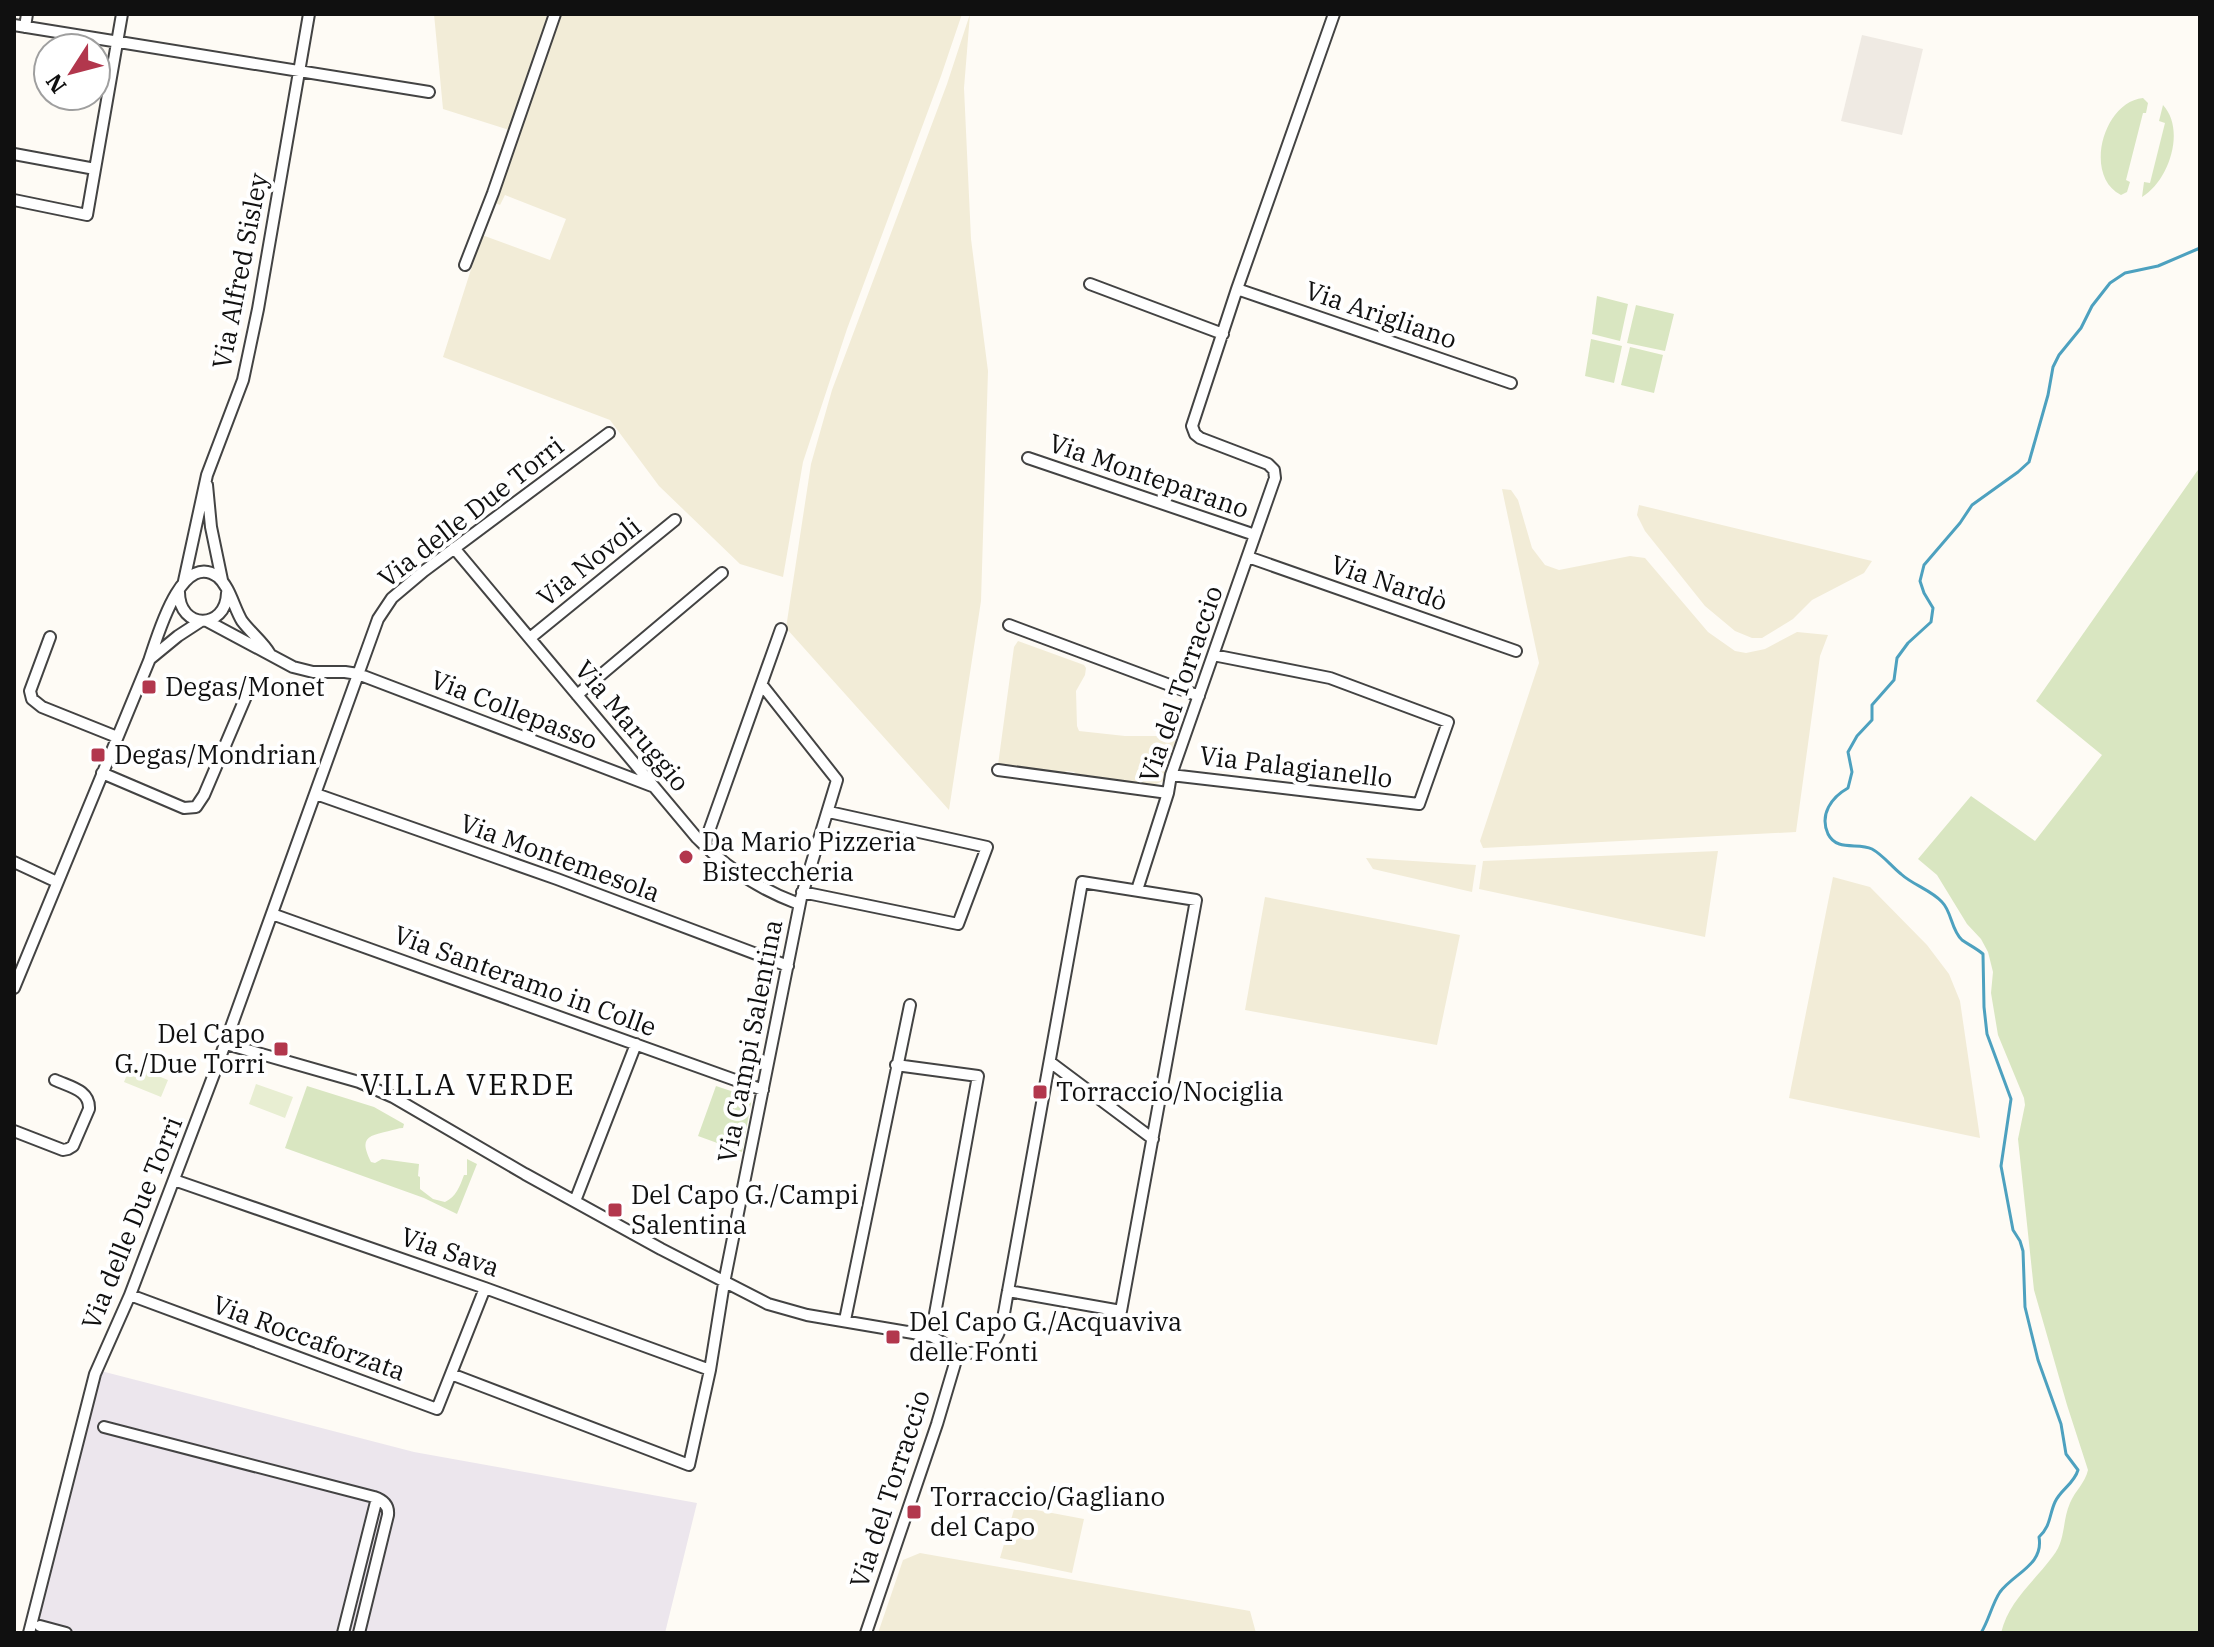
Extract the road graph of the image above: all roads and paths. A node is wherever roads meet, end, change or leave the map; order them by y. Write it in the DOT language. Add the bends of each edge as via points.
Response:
graph roads {
  1 [pos="27,14"];
  2 [pos="122,14"];
  3 [pos="309,14"];
  4 [pos="555,14"];
  5 [pos="1334,14"];
  6 [pos="20,26"];
  7 [pos="117,42"];
  8 [pos="300,70"];
  9 [pos="429,92"];
  10 [pos="14,154"];
  11 [pos="95,169"];
  12 [pos="14,200"];
  13 [pos="465,265"];
  14 [pos="1090,284"];
  15 [pos="1237,289"];
  16 [pos="1223,334"];
  17 [pos="1511,383"];
  18 [pos="609,433"];
  19 [pos="1028,458"];
  20 [pos="207,475"];
  21 [pos="675,520"];
  22 [pos="1255,535"];
  23 [pos="454,548"];
  24 [pos="1248,557"];
  25 [pos="722,573"];
  26 [pos="182,585"];
  27 [pos="225,586"];
  28 [pos="204,621"];
  29 [pos="1009,625"];
  30 [pos="781,629"];
  31 [pos="50,637"];
  32 [pos="530,638"];
  33 [pos="1516,651"];
  34 [pos="270,654"];
  35 [pos="1213,655"];
  36 [pos="149,661"];
  37 [pos="358,674"];
  38 [pos="762,685"];
  39 [pos="247,694"];
  40 [pos="577,695"];
  41 [pos="1199,696"];
  42 [pos="117,737"];
  43 [pos="998,770"];
  44 [pos="102,773"];
  45 [pos="1171,775"];
  46 [pos="654,787"];
  47 [pos="1168,793"];
  48 [pos="316,794"];
  49 [pos="829,812"];
  50 [pos="704,845"];
  51 [pos="14,862"];
  52 [pos="57,882"];
  53 [pos="1137,890"];
  54 [pos="801,898"];
  55 [pos="272,914"];
  56 [pos="788,966"];
  57 [pos="14,988"];
  58 [pos="910,1005"];
  59 [pos="226,1044"];
  60 [pos="636,1044"];
  61 [pos="1050,1062"];
  62 [pos="896,1065"];
  63 [pos="55,1080"];
  64 [pos="763,1090"];
  65 [pos="14,1131"];
  66 [pos="1153,1139"];
  67 [pos="174,1180"];
  68 [pos="575,1201"];
  69 [pos="724,1283"];
  70 [pos="485,1288"];
  71 [pos="1008,1291"];
  72 [pos="130,1295"];
  73 [pos="845,1320"];
  74 [pos="931,1336"];
  75 [pos="961,1356"];
  76 [pos="710,1370"];
  77 [pos="451,1374"];
  78 [pos="104,1427"];
  79 [pos="377,1498"];
  80 [pos="40,1626"];
  81 [pos="29,1633"];
  82 [pos="66,1633"];
  83 [pos="343,1633"];
  84 [pos="359,1633"];
  85 [pos="866,1633"];
  1 -- 6 [label="street"];
  2 -- 7 [label="street"];
  3 -- 8 [label="street, Via Alfred Sisley"];
  4 -- 13 [label="street"];
  5 -- 15 [label="street, Via del Torraccio"];
  6 -- 7 [label="street"];
  7 -- 8 [label="street"];
  7 -- 11 [label="street"];
  8 -- 9 [label="street"];
  8 -- 20 [label="street, Via Alfred Sisley" via="243,380"];
  10 -- 11 [label="street"];
  11 -- 12 [label="street" via="87,215"];
  14 -- 16 [label="street"];
  15 -- 16 [label="street, Via del Torraccio"];
  15 -- 17 [label="street, Via Arigliano"];
  16 -- 22 [label="street, Via del Torraccio" via="1192,426 1200,438 1274,470"];
  18 -- 23 [label="street, Via delle Due Torri"];
  19 -- 22 [label="street, Via Monteparano"];
  20 -- 26 [label="street, Via Alfred Sisley"];
  20 -- 27 [label="street" via="211,527"];
  21 -- 32 [label="street, Via Novoli"];
  22 -- 24 [label="street, Via del Torraccio"];
  23 -- 32 [label="street, Via Maruggio"];
  23 -- 37 [label="street, Via delle Due Torri" via="387,605"];
  24 -- 33 [label="street, Via Nardò"];
  24 -- 35 [label="street, Via del Torraccio"];
  25 -- 40 [label="street"];
  26 -- 27 [label="street" via="193,574 206,572"];
  26 -- 28 [label="street" via="183,609"];
  26 -- 36 [label="street, Via Alfred Sisley"];
  27 -- 28 [label="street" via="223,609"];
  27 -- 34 [label="street" via="242,620"];
  28 -- 34 [label="street, Via Collepasso"];
  28 -- 36 [label="street"];
  29 -- 41 [label="street"];
  30 -- 38 [label="street"];
  31 -- 42 [label="street" via="30,691 32,699"];
  32 -- 40 [label="street, Via Maruggio"];
  34 -- 37 [label="street, Via Collepasso" via="300,670"];
  35 -- 41 [label="street, Via del Torraccio"];
  35 -- 45 [label="street, Via Palagianello" via="1330,678 1448,722 1419,804"];
  36 -- 42 [label="street, Via Alfred Sisley"];
  37 -- 46 [label="street, Via Collepasso"];
  37 -- 48 [label="street, Via delle Due Torri"];
  38 -- 49 [label="street, Via Campi Salentina" via="837,780"];
  38 -- 50 [label="street"];
  39 -- 44 [label="street" via="196,807 184,808"];
  40 -- 46 [label="street, Via Maruggio"];
  41 -- 45 [label="street, Via del Torraccio"];
  42 -- 44 [label="street, Via Alfred Sisley"];
  43 -- 47 [label="street"];
  44 -- 52 [label="street, Via Alfred Sisley"];
  45 -- 47 [label="street, Via del Torraccio"];
  46 -- 50 [label="street, Via Maruggio"];
  47 -- 53 [label="street, Via del Torraccio"];
  48 -- 55 [label="street, Via delle Due Torri"];
  48 -- 56 [label="street, Via Montemesola"];
  49 -- 54 [label="street, Via Campi Salentina"];
  49 -- 54 [label="street, Via Maruggio" via="987,847 958,924"];
  50 -- 54 [label="street, Via Maruggio" via="751,883"];
  51 -- 52 [label="street"];
  52 -- 57 [label="street, Via Alfred Sisley"];
  53 -- 61 [label="street" via="1082,882"];
  53 -- 66 [label="street" via="1196,900"];
  54 -- 56 [label="street, Via Campi Salentina"];
  55 -- 59 [label="street, Via delle Due Torri"];
  55 -- 60 [label="street, Via Santeramo in Colle"];
  56 -- 64 [label="street, Via Campi Salentina"];
  58 -- 62 [label="street"];
  59 -- 67 [label="street, Via delle Due Torri"];
  59 -- 68 [label="street" via="359,1082 393,1097"];
  60 -- 64 [label="street, Via Santeramo in Colle"];
  60 -- 68 [label="street"];
  61 -- 66 [label="street"];
  61 -- 71 [label="street"];
  62 -- 73 [label="street"];
  62 -- 74 [label="street" via="978,1076"];
  63 -- 65 [label="street" via="84,1093 89,1102 73,1146 63,1150"];
  64 -- 69 [label="street, Via Campi Salentina"];
  66 -- 71 [label="street" via="1121,1311"];
  67 -- 70 [label="street, Via Sava"];
  67 -- 72 [label="street, Via delle Due Torri"];
  68 -- 69 [label="street"];
  69 -- 73 [label="street" via="768,1304"];
  69 -- 76 [label="street, Via Campi Salentina"];
  70 -- 76 [label="street, Via Sava"];
  70 -- 77 [label="street"];
  71 -- 75 [label="street" via="998,1339 980,1352"];
  72 -- 77 [label="street, Via Roccaforzata" via="437,1409"];
  72 -- 81 [label="street, Via delle Due Torri" via="95,1374"];
  73 -- 74 [label="street"];
  74 -- 75 [label="street" via="952,1348 950,1354"];
  75 -- 85 [label="street, Via del Torraccio"];
  76 -- 77 [label="street, Via Campi Salentina" via="689,1465"];
  78 -- 79 [label="street"];
  79 -- 83 [label="street"];
  79 -- 84 [label="street" via="388,1515"];
  80 -- 82 [label="street"];
}
